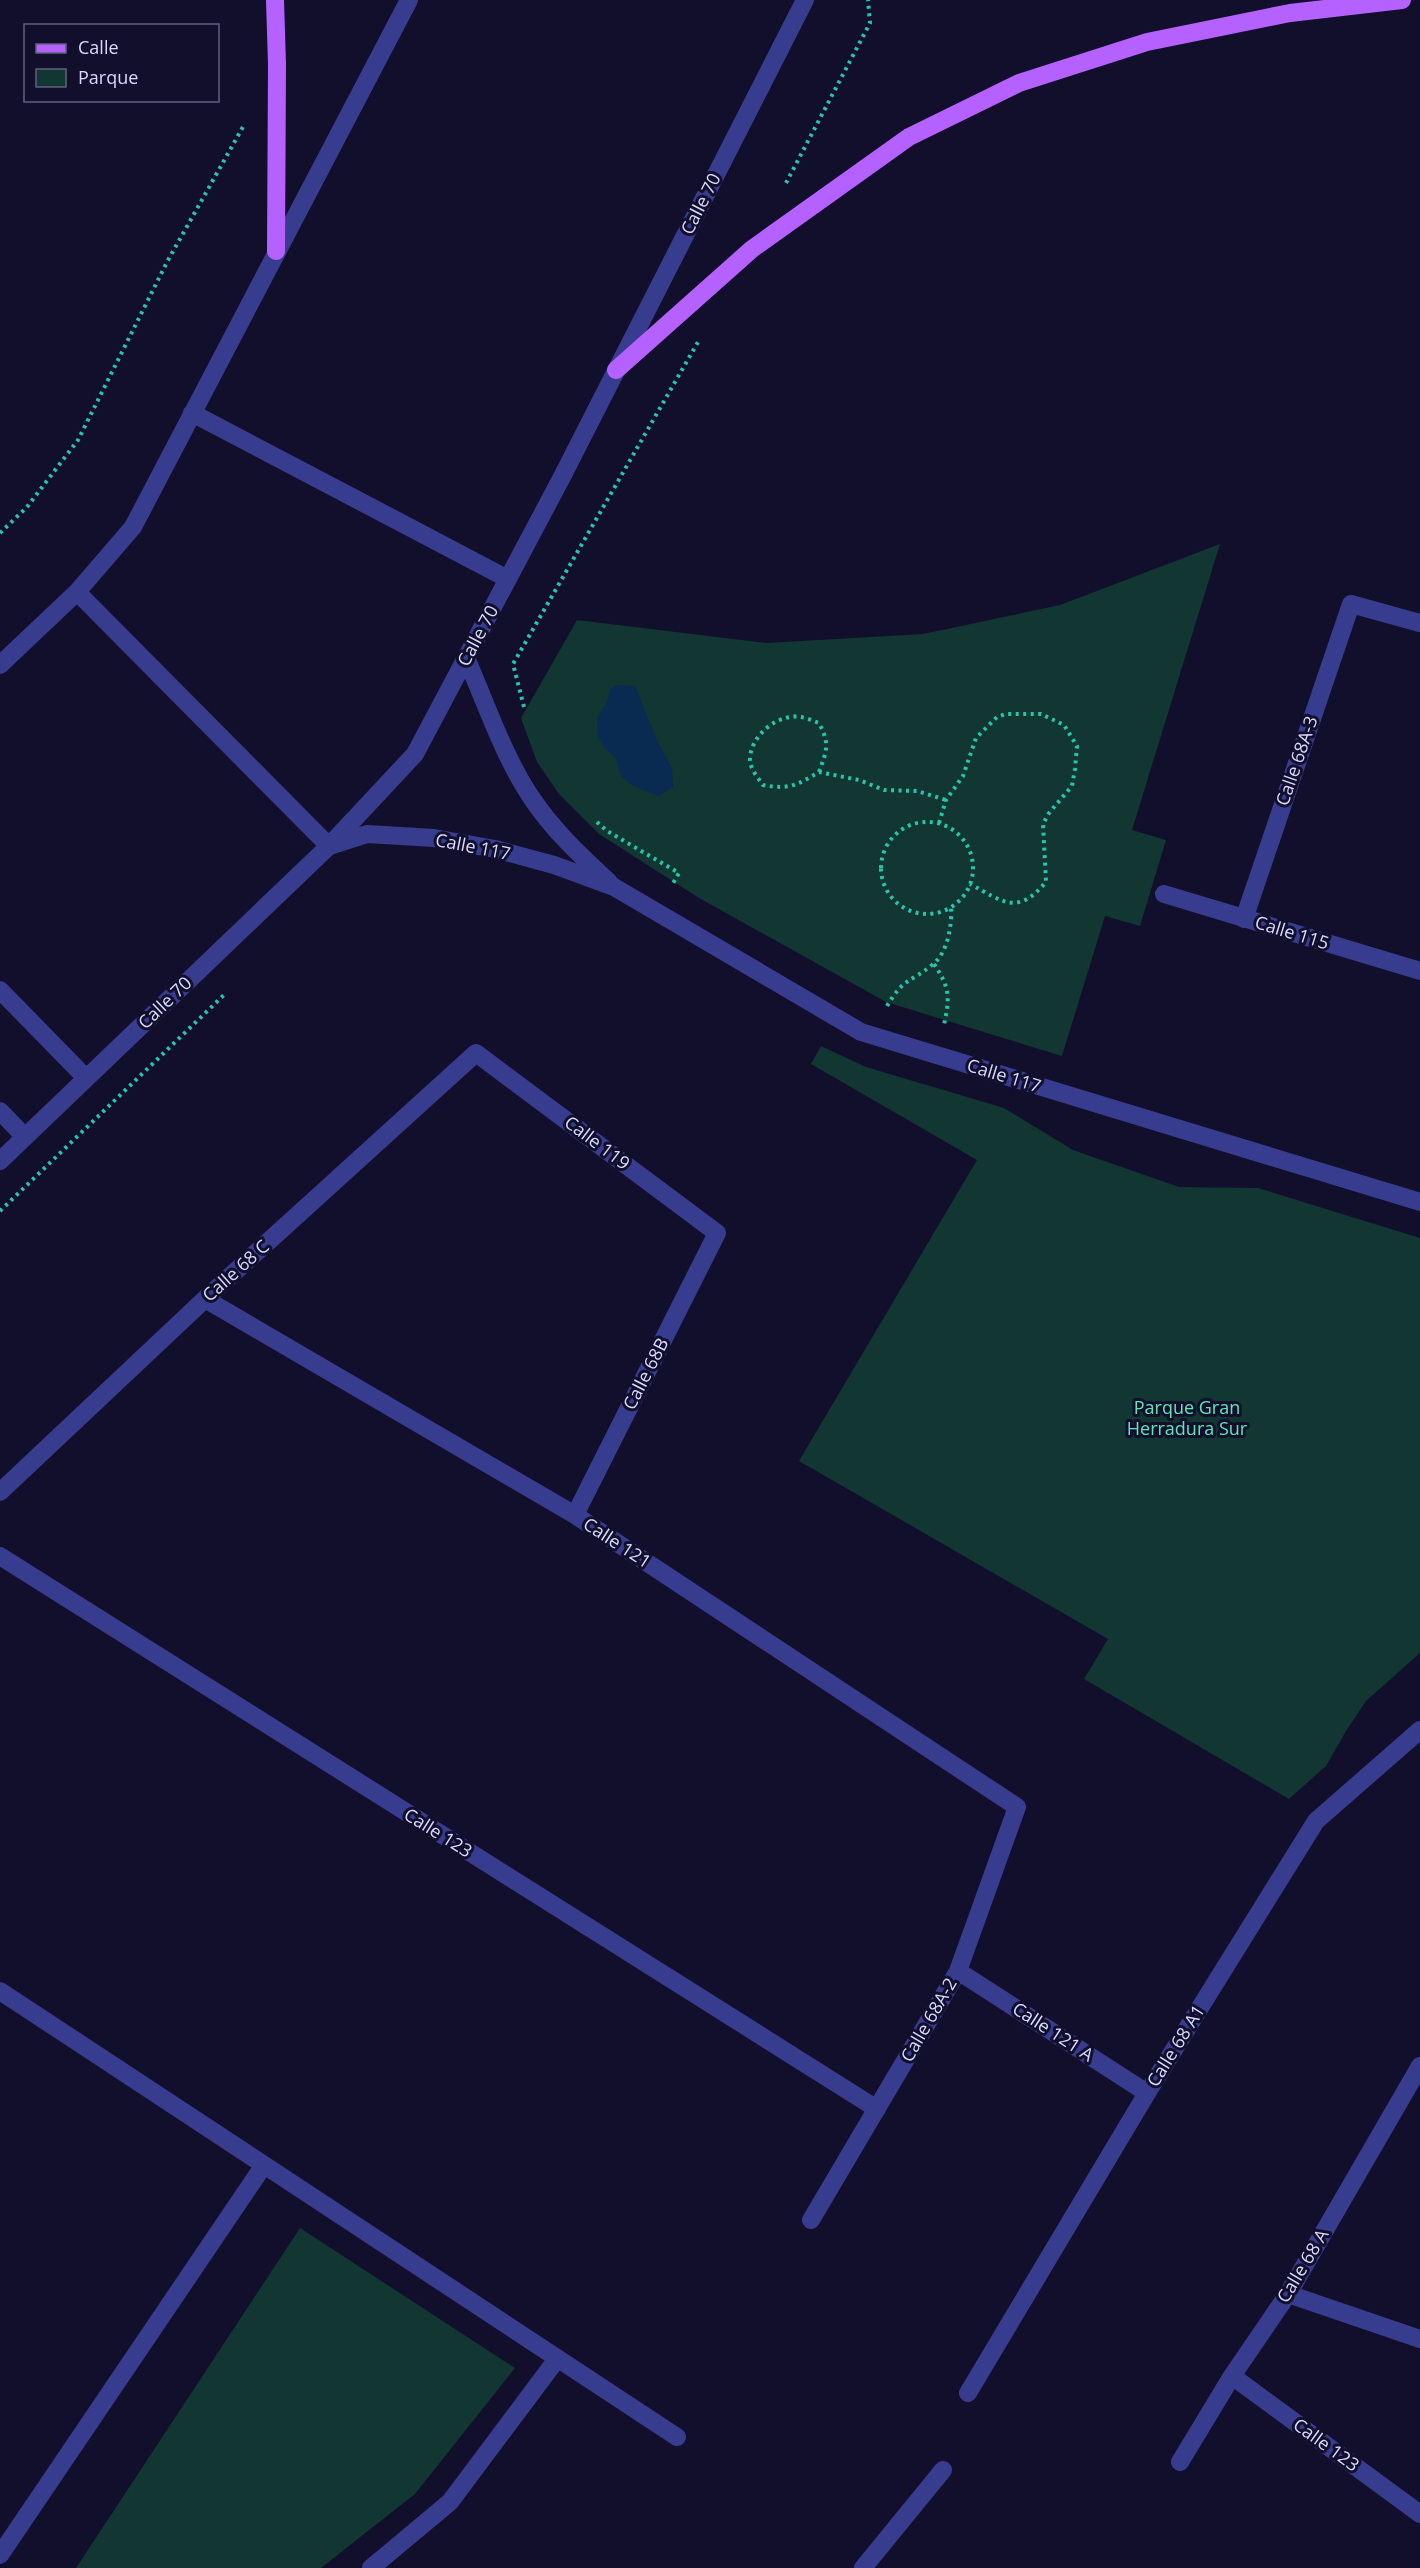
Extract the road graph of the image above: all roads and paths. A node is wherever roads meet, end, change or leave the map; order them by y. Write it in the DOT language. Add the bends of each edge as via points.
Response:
graph roads {
  1 [pos="275,0"];
  2 [pos="409,0"];
  3 [pos="805,0"];
  4 [pos="868,0"];
  5 [pos="1402,0"];
  6 [pos="249,116"];
  7 [pos="784,187"];
  8 [pos="276,251"];
  9 [pos="704,332"];
  10 [pos="616,370"];
  11 [pos="192,412"];
  12 [pos="0,533"];
  13 [pos="508,579"];
  14 [pos="77,592"];
  15 [pos="1420,623"];
  16 [pos="466,658"];
  17 [pos="0,665"];
  18 [pos="524,708"];
  19 [pos="819,772"];
  20 [pos="946,800"];
  21 [pos="590,815"];
  22 [pos="939,823"];
  23 [pos="329,846"];
  24 [pos="970,884"];
  25 [pos="614,887"];
  26 [pos="1164,894"];
  27 [pos="951,907"];
  28 [pos="657,912"];
  29 [pos="1244,919"];
  30 [pos="934,964"];
  31 [pos="1420,971"];
  32 [pos="0,990"];
  33 [pos="230,990"];
  34 [pos="871,1035"];
  35 [pos="476,1053"];
  36 [pos="937,1055"];
  37 [pos="86,1078"];
  38 [pos="0,1111"];
  39 [pos="25,1137"];
  40 [pos="0,1161"];
  41 [pos="1420,1202"];
  42 [pos="0,1211"];
  43 [pos="717,1233"];
  44 [pos="205,1299"];
  45 [pos="0,1492"];
  46 [pos="575,1515"];
  47 [pos="0,1556"];
  48 [pos="1420,1730"];
  49 [pos="1017,1807"];
  50 [pos="958,1971"];
  51 [pos="0,1991"];
  52 [pos="1420,2066"];
  53 [pos="1147,2093"];
  54 [pos="877,2109"];
  55 [pos="264,2165"];
  56 [pos="811,2220"];
  57 [pos="1288,2294"];
  58 [pos="1420,2339"];
  59 [pos="557,2359"];
  60 [pos="1232,2376"];
  61 [pos="968,2393"];
  62 [pos="677,2437"];
  63 [pos="1180,2462"];
  64 [pos="943,2470"];
  65 [pos="1420,2514"];
  66 [pos="0,2555"];
  67 [pos="370,2568"];
  68 [pos="862,2568"];
  1 -- 8 [label="main road"];
  2 -- 8 [label="street"];
  3 -- 10 [label="street, Calle 70"];
  4 -- 7 [label="path" via="870,23"];
  5 -- 10 [label="main road" via="1290,13 1147,42 1019,83 909,137 752,249"];
  6 -- 12 [label="path" via="167,262 78,440 27,507"];
  8 -- 11 [label="street"];
  9 -- 18 [label="path" via="513,664"];
  10 -- 13 [label="street, Calle 70"];
  11 -- 13 [label="street"];
  11 -- 14 [label="street" via="133,527"];
  13 -- 16 [label="street, Calle 70"];
  14 -- 17 [label="street"];
  14 -- 23 [label="street"];
  15 -- 29 [label="street, Calle 68A-3" via="1351,604"];
  16 -- 23 [label="street, Calle 70" via="415,754"];
  16 -- 25 [label="street, Calle 117" via="532,800 572,848"];
  19 -- 19 [label="path" via="796,786 763,785 750,760 753,746 765,728 783,719 800,717 819,723 827,748"];
  19 -- 20 [label="path" via="884,790 917,791"];
  20 -- 22 [label="path"];
  20 -- 24 [label="path" via="963,776 976,738 997,717 1041,714 1064,725 1077,746 1072,786 1043,824 1046,882 1032,898 1018,903 1002,901"];
  21 -- 28 [label="path" via="607,831 678,873"];
  22 -- 24 [label="path" via="955,831 967,844 974,861"];
  22 -- 27 [label="path" via="920,822 903,828 890,840 882,856 881,874 888,891 900,904 916,912 934,913"];
  23 -- 25 [label="street, Calle 117" via="367,834 434,838 524,857"];
  23 -- 37 [label="street, Calle 70"];
  24 -- 27 [label="path" via="965,895"];
  25 -- 28 [label="street, Calle 117"];
  26 -- 29 [label="street, Calle 115"];
  27 -- 30 [label="path" via="952,922"];
  28 -- 34 [label="street, Calle 117"];
  29 -- 31 [label="street, Calle 115"];
  30 -- 34 [label="path" via="896,990"];
  30 -- 36 [label="path" via="945,981 949,1000"];
  32 -- 37 [label="street"];
  33 -- 42 [label="path"];
  34 -- 36 [label="street, Calle 117"];
  35 -- 43 [label="street, Calle 119"];
  35 -- 44 [label="street, Calle 68 C"];
  36 -- 41 [label="street, Calle 117"];
  37 -- 39 [label="street, Calle 70"];
  38 -- 39 [label="street"];
  39 -- 40 [label="street, Calle 70"];
  43 -- 46 [label="street, Calle 68B"];
  44 -- 45 [label="street, Calle 68 C"];
  44 -- 46 [label="street, Calle 121"];
  46 -- 49 [label="street, Calle 121"];
  47 -- 54 [label="street, Calle 123"];
  48 -- 53 [label="street, Calle 68 A1" via="1316,1821"];
  49 -- 50 [label="street, Calle 68A-2"];
  50 -- 53 [label="street, Calle 121 A"];
  50 -- 54 [label="street, Calle 68A-2"];
  51 -- 55 [label="street"];
  52 -- 57 [label="street, Calle 68 A"];
  53 -- 61 [label="street, Calle 68 A1"];
  54 -- 56 [label="street, Calle 68A-2"];
  55 -- 59 [label="street"];
  55 -- 66 [label="street"];
  57 -- 58 [label="street"];
  57 -- 60 [label="street, Calle 68 A"];
  59 -- 62 [label="street"];
  59 -- 67 [label="street" via="450,2502"];
  60 -- 63 [label="street, Calle 68 A"];
  60 -- 65 [label="street, Calle 123"];
  64 -- 68 [label="street"];
}
